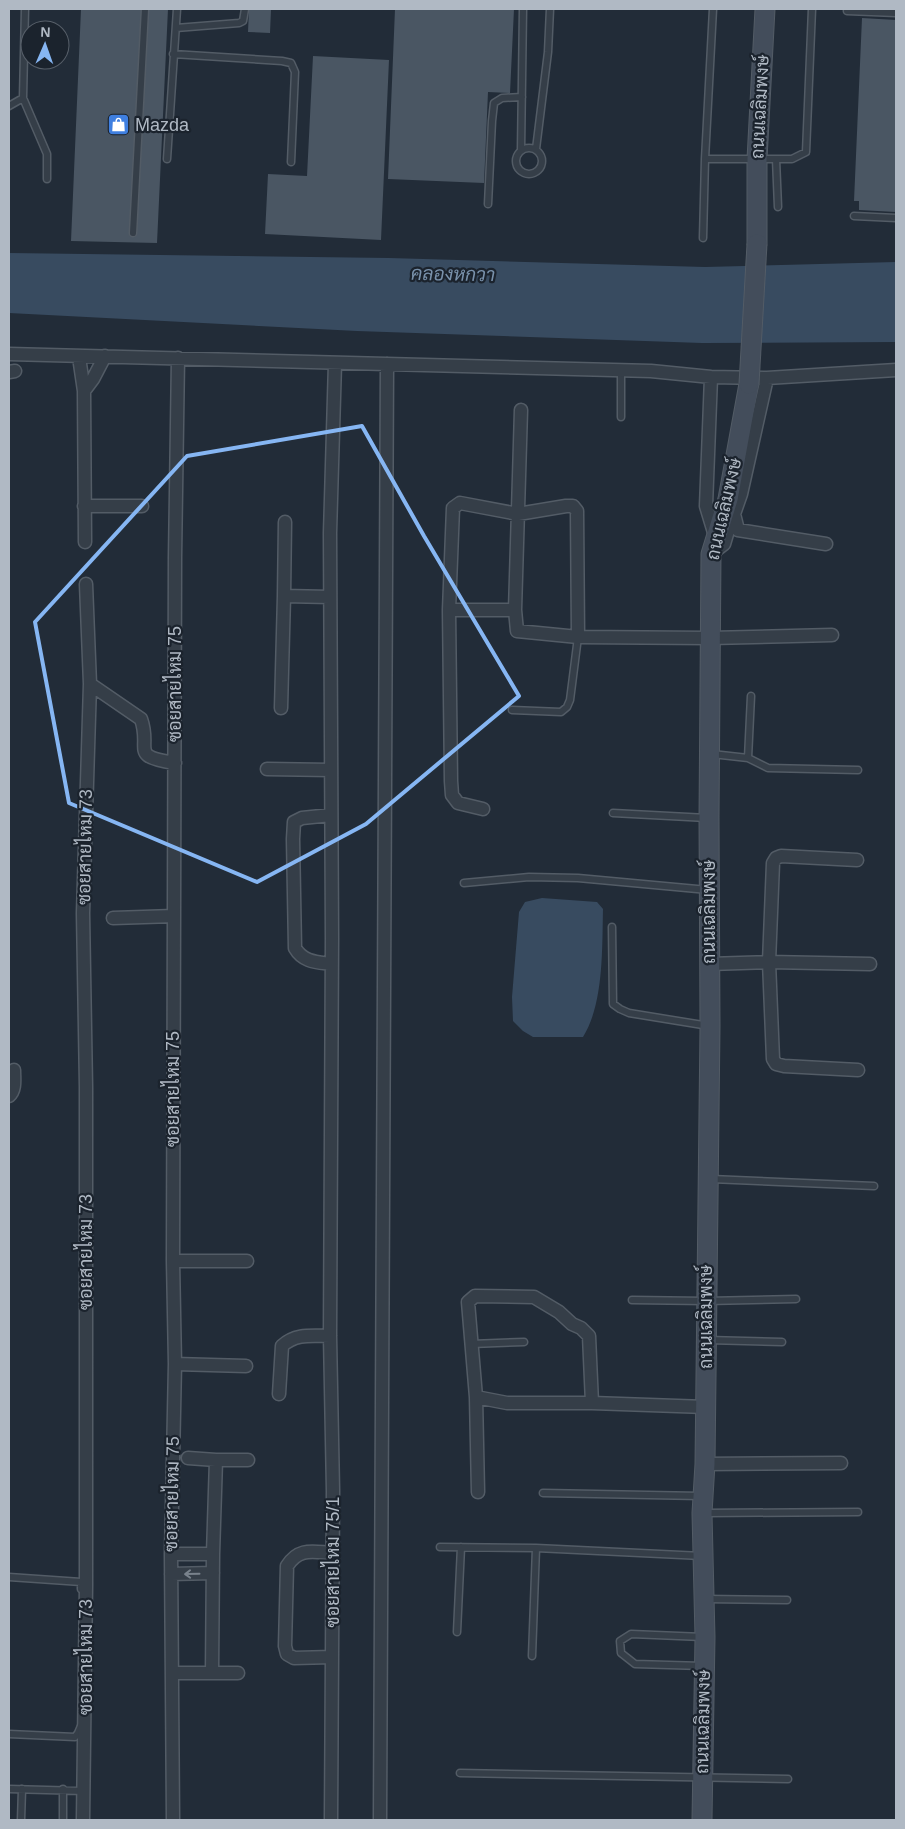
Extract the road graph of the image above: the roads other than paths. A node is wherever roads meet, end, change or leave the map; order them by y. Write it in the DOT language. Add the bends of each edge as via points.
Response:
graph roads {
  1 [pos="25,9"];
  2 [pos="145,9"];
  3 [pos="177,9"];
  4 [pos="245,9"];
  5 [pos="523,9"];
  6 [pos="550,9"];
  7 [pos="714,9"];
  8 [pos="765,9"];
  9 [pos="812,9"];
  10 [pos="847,11"];
  11 [pos="896,12"];
  12 [pos="176,28"];
  13 [pos="174,54"];
  14 [pos="522,97"];
  15 [pos="23,98"];
  16 [pos="9,106"];
  17 [pos="536,149"];
  18 [pos="521,150"];
  19 [pos="167,159"];
  20 [pos="705,159"];
  21 [pos="757,159"];
  22 [pos="776,159"];
  23 [pos="291,162"];
  24 [pos="47,179"];
  25 [pos="488,204"];
  26 [pos="778,207"];
  27 [pos="854,216"];
  28 [pos="896,218"];
  29 [pos="133,234"];
  30 [pos="703,238"];
  31 [pos="9,354"];
  32 [pos="105,356"];
  33 [pos="79,357"];
  34 [pos="178,358"];
  35 [pos="336,363"];
  36 [pos="387,364"];
  37 [pos="896,370"];
  38 [pos="621,371"];
  39 [pos="710,377"];
  40 [pos="758,381"];
  41 [pos="84,391"];
  42 [pos="521,410"];
  43 [pos="621,417"];
  44 [pos="84,506"];
  45 [pos="142,506"];
  46 [pos="518,514"];
  47 [pos="734,514"];
  48 [pos="284,522"];
  49 [pos="85,542"];
  50 [pos="826,544"];
  51 [pos="714,547"];
  52 [pos="86,584"];
  53 [pos="284,596"];
  54 [pos="330,597"];
  55 [pos="449,610"];
  56 [pos="515,610"];
  57 [pos="832,636"];
  58 [pos="578,637"];
  59 [pos="710,638"];
  60 [pos="90,684"];
  61 [pos="751,696"];
  62 [pos="281,708"];
  63 [pos="512,710"];
  64 [pos="710,754"];
  65 [pos="748,758"];
  66 [pos="175,763"];
  67 [pos="267,769"];
  68 [pos="331,770"];
  69 [pos="858,770"];
  70 [pos="483,809"];
  71 [pos="613,813"];
  72 [pos="331,815"];
  73 [pos="708,818"];
  74 [pos="858,860"];
  75 [pos="464,883"];
  76 [pos="709,890"];
  77 [pos="174,916"];
  78 [pos="113,918"];
  79 [pos="612,927"];
  80 [pos="769,962"];
  81 [pos="331,964"];
  82 [pos="708,964"];
  83 [pos="870,964"];
  84 [pos="710,1026"];
  85 [pos="14,1070"];
  86 [pos="858,1070"];
  87 [pos="9,1096"];
  88 [pos="708,1179"];
  89 [pos="874,1186"];
  90 [pos="172,1261"];
  91 [pos="247,1261"];
  92 [pos="796,1299"];
  93 [pos="632,1300"];
  94 [pos="706,1301"];
  95 [pos="330,1336"];
  96 [pos="706,1340"];
  97 [pos="524,1342"];
  98 [pos="782,1342"];
  99 [pos="471,1344"];
  100 [pos="175,1364"];
  101 [pos="246,1366"];
  102 [pos="279,1394"];
  103 [pos="476,1397"];
  104 [pos="592,1403"];
  105 [pos="706,1407"];
  106 [pos="188,1458"];
  107 [pos="216,1460"];
  108 [pos="248,1460"];
  109 [pos="841,1462"];
  110 [pos="705,1464"];
  111 [pos="478,1492"];
  112 [pos="543,1493"];
  113 [pos="703,1505"];
  114 [pos="858,1512"];
  115 [pos="440,1547"];
  116 [pos="461,1547"];
  117 [pos="536,1548"];
  118 [pos="332,1553"];
  119 [pos="171,1554"];
  120 [pos="213,1554"];
  121 [pos="703,1556"];
  122 [pos="171,1574"];
  123 [pos="213,1574"];
  124 [pos="9,1577"];
  125 [pos="83,1584"];
  126 [pos="704,1599"];
  127 [pos="787,1600"];
  128 [pos="457,1632"];
  129 [pos="705,1637"];
  130 [pos="532,1656"];
  131 [pos="332,1657"];
  132 [pos="704,1666"];
  133 [pos="172,1673"];
  134 [pos="212,1673"];
  135 [pos="238,1673"];
  136 [pos="9,1734"];
  137 [pos="460,1773"];
  138 [pos="703,1776"];
  139 [pos="788,1778"];
  140 [pos="9,1789"];
  141 [pos="22,1789"];
  142 [pos="63,1789"];
  143 [pos="84,1791"];
  144 [pos="21,1820"];
  145 [pos="63,1820"];
  146 [pos="83,1820"];
  147 [pos="172,1820"];
  148 [pos="331,1820"];
  149 [pos="380,1820"];
  150 [pos="702,1820"];
  1 -- 15 [label="lane"];
  2 -- 29 [label="lane"];
  3 -- 12 [label="lane"];
  4 -- 12 [label="lane" via="239,23"];
  5 -- 14 [label="lane"];
  6 -- 17 [label="lane"];
  7 -- 20 [label="lane"];
  8 -- 21 [label="main road, ถนนเฉลิมพงษ์"];
  9 -- 22 [label="lane" via="806,152 792,159"];
  10 -- 11 [label="lane"];
  12 -- 13 [label="lane"];
  13 -- 19 [label="lane"];
  13 -- 23 [label="lane" via="291,64 295,72"];
  14 -- 18 [label="lane"];
  14 -- 25 [label="lane" via="502,98 494,103"];
  15 -- 16 [label="lane"];
  15 -- 24 [label="lane" via="47,154"];
  17 -- 18 [label="lane"];
  17 -- 18 [label="lane" via="542,157 541,167 528,174 516,164"];
  20 -- 21 [label="lane"];
  20 -- 30 [label="lane"];
  21 -- 22 [label="lane"];
  21 -- 40 [label="main road, ถนนเฉลิมพงษ์, bridge"];
  22 -- 26 [label="lane"];
  27 -- 28 [label="lane"];
  31 -- 33 [label="street"];
  32 -- 33 [label="street"];
  32 -- 34 [label="street"];
  32 -- 41 [label="street"];
  33 -- 41 [label="street"];
  34 -- 35 [label="street"];
  34 -- 66 [label="street, ซอยสายไหม 75"];
  35 -- 36 [label="street"];
  35 -- 54 [label="street, ซอยสายไหม 75/1"];
  36 -- 38 [label="street"];
  36 -- 149 [label="street"];
  37 -- 40 [label="street"];
  38 -- 39 [label="street"];
  38 -- 43 [label="lane"];
  39 -- 40 [label="street"];
  39 -- 51 [label="street" via="706,506"];
  40 -- 47 [label="street" via="741,494"];
  40 -- 51 [label="main road, ถนนเฉลิมพงษ์"];
  41 -- 44 [label="street"];
  42 -- 46 [label="street"];
  44 -- 45 [label="street"];
  44 -- 49 [label="street"];
  46 -- 55 [label="street" via="460,503 453,508"];
  46 -- 56 [label="street"];
  46 -- 58 [label="street" via="566,506 573,506 577,511"];
  47 -- 50 [label="street" via="738,530"];
  47 -- 51 [label="street" via="724,544"];
  48 -- 53 [label="street"];
  51 -- 59 [label="main road, ถนนเฉลิมพงษ์"];
  52 -- 60 [label="street, ซอยสายไหม 73"];
  53 -- 54 [label="street"];
  53 -- 62 [label="street"];
  54 -- 68 [label="street, ซอยสายไหม 75/1"];
  55 -- 56 [label="street"];
  55 -- 70 [label="street" via="452,795 458,803"];
  56 -- 58 [label="street" via="517,631"];
  57 -- 59 [label="street"];
  58 -- 59 [label="street"];
  58 -- 63 [label="lane" via="567,707 561,712"];
  59 -- 64 [label="main road, ถนนเฉลิมพงษ์"];
  60 -- 66 [label="street" via="141,719 143,748 147,755 155,760"];
  60 -- 125 [label="street, ซอยสายไหม 73" via="83,913 86,1087"];
  61 -- 65 [label="lane"];
  64 -- 65 [label="lane"];
  64 -- 73 [label="main road, ถนนเฉลิมพงษ์"];
  65 -- 69 [label="lane" via="768,768"];
  66 -- 77 [label="street, ซอยสายไหม 75"];
  67 -- 68 [label="street"];
  68 -- 72 [label="street, ซอยสายไหม 75/1"];
  71 -- 73 [label="lane"];
  72 -- 81 [label="street, ซอยสายไหม 75/1"];
  72 -- 81 [label="street" via="294,822 293,839 295,948 304,959"];
  73 -- 76 [label="main road, ถนนเฉลิมพงษ์"];
  74 -- 80 [label="street" via="776,858 772,863"];
  75 -- 76 [label="lane" via="530,877 578,878"];
  76 -- 82 [label="main road, ถนนเฉลิมพงษ์"];
  77 -- 78 [label="street"];
  77 -- 90 [label="street, ซอยสายไหม 75"];
  79 -- 84 [label="lane" via="613,1004 630,1013"];
  80 -- 82 [label="street"];
  80 -- 83 [label="street"];
  80 -- 86 [label="street" via="773,1059 776,1064"];
  81 -- 95 [label="street, ซอยสายไหม 75/1"];
  82 -- 84 [label="main road, ถนนเฉลิมพงษ์"];
  84 -- 88 [label="main road, ถนนเฉลิมพงษ์"];
  85 -- 87 [label="street" via="14,1088"];
  88 -- 89 [label="lane"];
  88 -- 94 [label="main road, ถนนเฉลิมพงษ์"];
  90 -- 91 [label="street"];
  90 -- 100 [label="street, ซอยสายไหม 75"];
  92 -- 94 [label="lane"];
  93 -- 94 [label="lane"];
  94 -- 96 [label="main road, ถนนเฉลิมพงษ์"];
  95 -- 102 [label="street" via="298,1336 282,1346"];
  95 -- 118 [label="street, ซอยสายไหม 75/1"];
  96 -- 98 [label="lane"];
  96 -- 105 [label="main road, ถนนเฉลิมพงษ์"];
  97 -- 99 [label="lane"];
  99 -- 103 [label="street"];
  99 -- 104 [label="street" via="468,1302 475,1296 534,1298 543,1302 590,1336"];
  100 -- 101 [label="street"];
  100 -- 119 [label="street, ซอยสายไหม 75"];
  103 -- 104 [label="street" via="507,1403"];
  103 -- 111 [label="street"];
  104 -- 105 [label="street"];
  105 -- 110 [label="main road, ถนนเฉลิมพงษ์"];
  106 -- 107 [label="street"];
  107 -- 108 [label="street"];
  107 -- 120 [label="street"];
  109 -- 110 [label="street"];
  110 -- 113 [label="main road, ถนนเฉลิมพงษ์"];
  112 -- 113 [label="lane"];
  113 -- 114 [label="lane"];
  113 -- 121 [label="main road, ถนนเฉลิมพงษ์"];
  115 -- 116 [label="lane"];
  116 -- 117 [label="lane"];
  116 -- 128 [label="lane"];
  117 -- 121 [label="lane"];
  117 -- 130 [label="lane"];
  118 -- 131 [label="street, ซอยสายไหม 75/1"];
  118 -- 131 [label="street" via="298,1553 287,1566 285,1646 287,1654 294,1658"];
  119 -- 120 [label="street"];
  119 -- 122 [label="street, ซอยสายไหม 75"];
  120 -- 123 [label="street"];
  121 -- 126 [label="main road, ถนนเฉลิมพงษ์"];
  123 -- 122 [label="street, one-way"];
  122 -- 133 [label="street, ซอยสายไหม 75"];
  123 -- 134 [label="street"];
  124 -- 125 [label="lane"];
  125 -- 136 [label="lane" via="81,1728 75,1737"];
  125 -- 143 [label="street, ซอยสายไหม 73"];
  126 -- 127 [label="lane"];
  126 -- 129 [label="main road, ถนนเฉลิมพงษ์"];
  129 -- 132 [label="main road, ถนนเฉลิมพงษ์"];
  129 -- 132 [label="lane" via="631,1634 620,1641 621,1653 635,1664"];
  131 -- 148 [label="street, ซอยสายไหม 75/1"];
  132 -- 138 [label="main road, ถนนเฉลิมพงษ์"];
  133 -- 134 [label="street"];
  133 -- 147 [label="street, ซอยสายไหม 75"];
  134 -- 135 [label="street"];
  137 -- 138 [label="lane"];
  138 -- 139 [label="lane"];
  138 -- 150 [label="main road, ถนนเฉลิมพงษ์"];
  140 -- 141 [label="lane"];
  141 -- 142 [label="lane"];
  141 -- 144 [label="lane"];
  142 -- 143 [label="lane"];
  142 -- 145 [label="lane"];
  143 -- 146 [label="street, ซอยสายไหม 73"];
}
